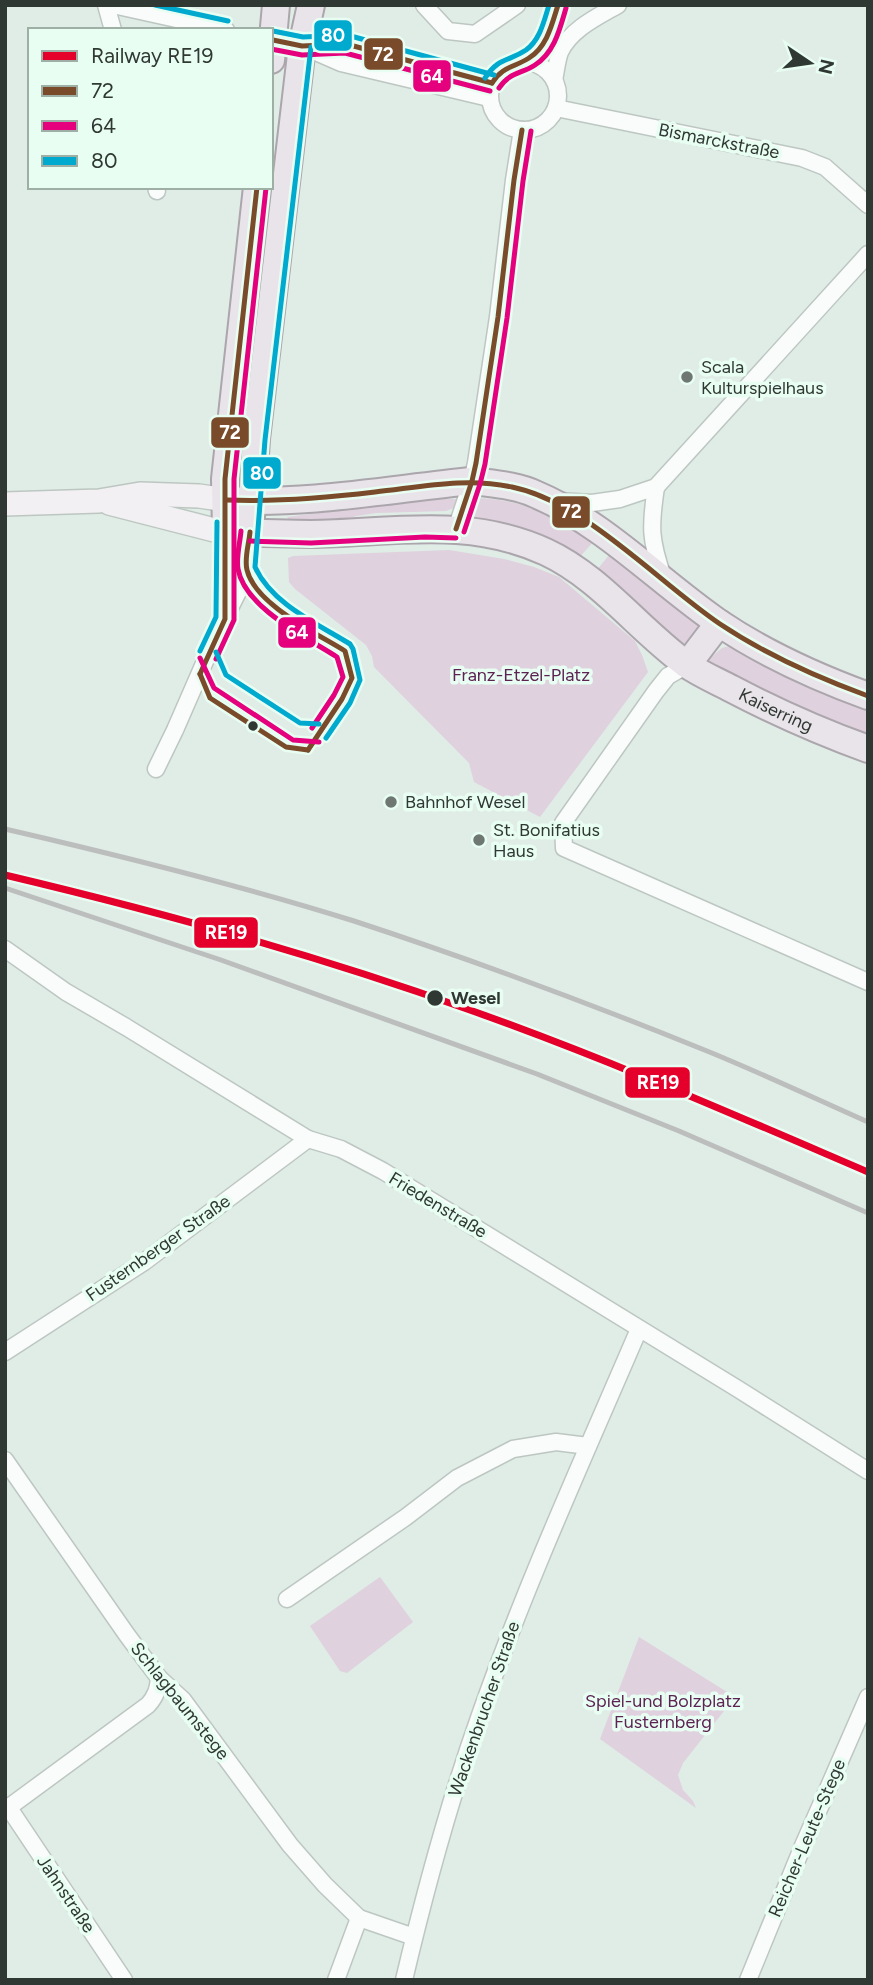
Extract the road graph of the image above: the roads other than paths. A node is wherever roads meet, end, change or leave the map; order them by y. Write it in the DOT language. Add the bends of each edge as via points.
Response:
graph roads {
  1 [pos="106,5"];
  2 [pos="113,5"];
  3 [pos="276,5"];
  4 [pos="312,5"];
  5 [pos="424,5"];
  6 [pos="517,5"];
  7 [pos="558,5"];
  8 [pos="618,5"];
  9 [pos="112,28"];
  10 [pos="217,28"];
  11 [pos="273,36"];
  12 [pos="302,46"];
  13 [pos="273,47"];
  14 [pos="523,62"];
  15 [pos="554,80"];
  16 [pos="491,90"];
  17 [pos="556,108"];
  18 [pos="522,130"];
  19 [pos="257,189"];
  20 [pos="868,205"];
  21 [pos="868,254"];
  22 [pos="472,481"];
  23 [pos="656,487"];
  24 [pos="549,500"];
  25 [pos="99,501"];
  26 [pos="238,501"];
  27 [pos="5,504"];
  28 [pos="456,529"];
  29 [pos="238,532"];
  30 [pos="664,580"];
  31 [pos="225,619"];
  32 [pos="719,622"];
  33 [pos="687,665"];
  34 [pos="868,696"];
  35 [pos="868,749"];
  36 [pos="156,769"];
  37 [pos="5,948"];
  38 [pos="868,982"];
  39 [pos="307,1139"];
  40 [pos="639,1329"];
  41 [pos="5,1352"];
  42 [pos="588,1446"];
  43 [pos="5,1460"];
  44 [pos="868,1471"];
  45 [pos="287,1599"];
  46 [pos="159,1678"];
  47 [pos="868,1697"];
  48 [pos="7,1809"];
  49 [pos="359,1918"];
  50 [pos="414,1937"];
  51 [pos="124,1980"];
  52 [pos="336,1980"];
  53 [pos="404,1980"];
  54 [pos="748,1980"];
  1 -- 9 [label="street"];
  2 -- 10 [label="street"];
  3 -- 11 [label="main road"];
  4 -- 12 [label="main road"];
  5 -- 6 [label="street" via="448,31 475,34"];
  7 -- 14 [label="street" via="546,39"];
  8 -- 15 [label="street" via="572,35 560,52"];
  12 -- 13 [label="main road"];
  12 -- 16 [label="street" via="346,44"];
  12 -- 26 [label="main road" via="256,439"];
  14 -- 15 [label="street" via="537,64"];
  14 -- 16 [label="street" via="501,70"];
  15 -- 17 [label="street"];
  16 -- 18 [label="street" via="496,117"];
  17 -- 18 [label="street" via="542,125"];
  17 -- 20 [label="street, Bismarckstraße" via="802,158 825,167"];
  18 -- 22 [label="street"];
  19 -- 26 [label="main road" via="225,479"];
  21 -- 23 [label="street"];
  22 -- 24 [label="main road" via="499,484"];
  22 -- 26 [label="main road" via="312,499"];
  22 -- 28 [label="street"];
  23 -- 24 [label="street" via="592,503"];
  23 -- 30 [label="street" via="653,548"];
  24 -- 30 [label="main road" via="610,538"];
  25 -- 26 [label="main road" via="140,494"];
  25 -- 27 [label="main road"];
  25 -- 29 [label="main road"];
  26 -- 29 [label="main road"];
  28 -- 29 [label="main road, Kaiserring"];
  28 -- 33 [label="main road, Kaiserring" via="507,538 546,552 582,573"];
  29 -- 31 [label="street"];
  29 -- 31 [label="street" via="246,568"];
  30 -- 32 [label="main road"];
  31 -- 36 [label="street"];
  32 -- 33 [label="main road"];
  32 -- 34 [label="main road" via="784,662"];
  33 -- 35 [label="main road, Kaiserring" via="766,706"];
  33 -- 38 [label="street" via="668,676 656,691 563,823 564,848"];
  37 -- 39 [label="street, Friedenstraße" via="66,992"];
  39 -- 40 [label="street, Friedenstraße" via="341,1149 383,1171"];
  39 -- 41 [label="street, Fusternberger Straße" via="144,1262"];
  40 -- 42 [label="street, Wackenbrucher Straße"];
  40 -- 44 [label="street, Friedenstraße"];
  42 -- 45 [label="street" via="556,1442 513,1449 457,1478"];
  42 -- 50 [label="street, Wackenbrucher Straße" via="480,1716"];
  43 -- 46 [label="street, Schlagbaumstege"];
  46 -- 48 [label="street, Jahnstraße" via="148,1705"];
  46 -- 49 [label="street, Schlagbaumstege" via="183,1700 290,1845"];
  47 -- 54 [label="street, Reicher-Leute-Stege"];
  48 -- 51 [label="street, Jahnstraße"];
  49 -- 50 [label="street, Schlagbaumstege"];
  49 -- 52 [label="street"];
  50 -- 53 [label="street, Wackenbrucher Straße"];
}
